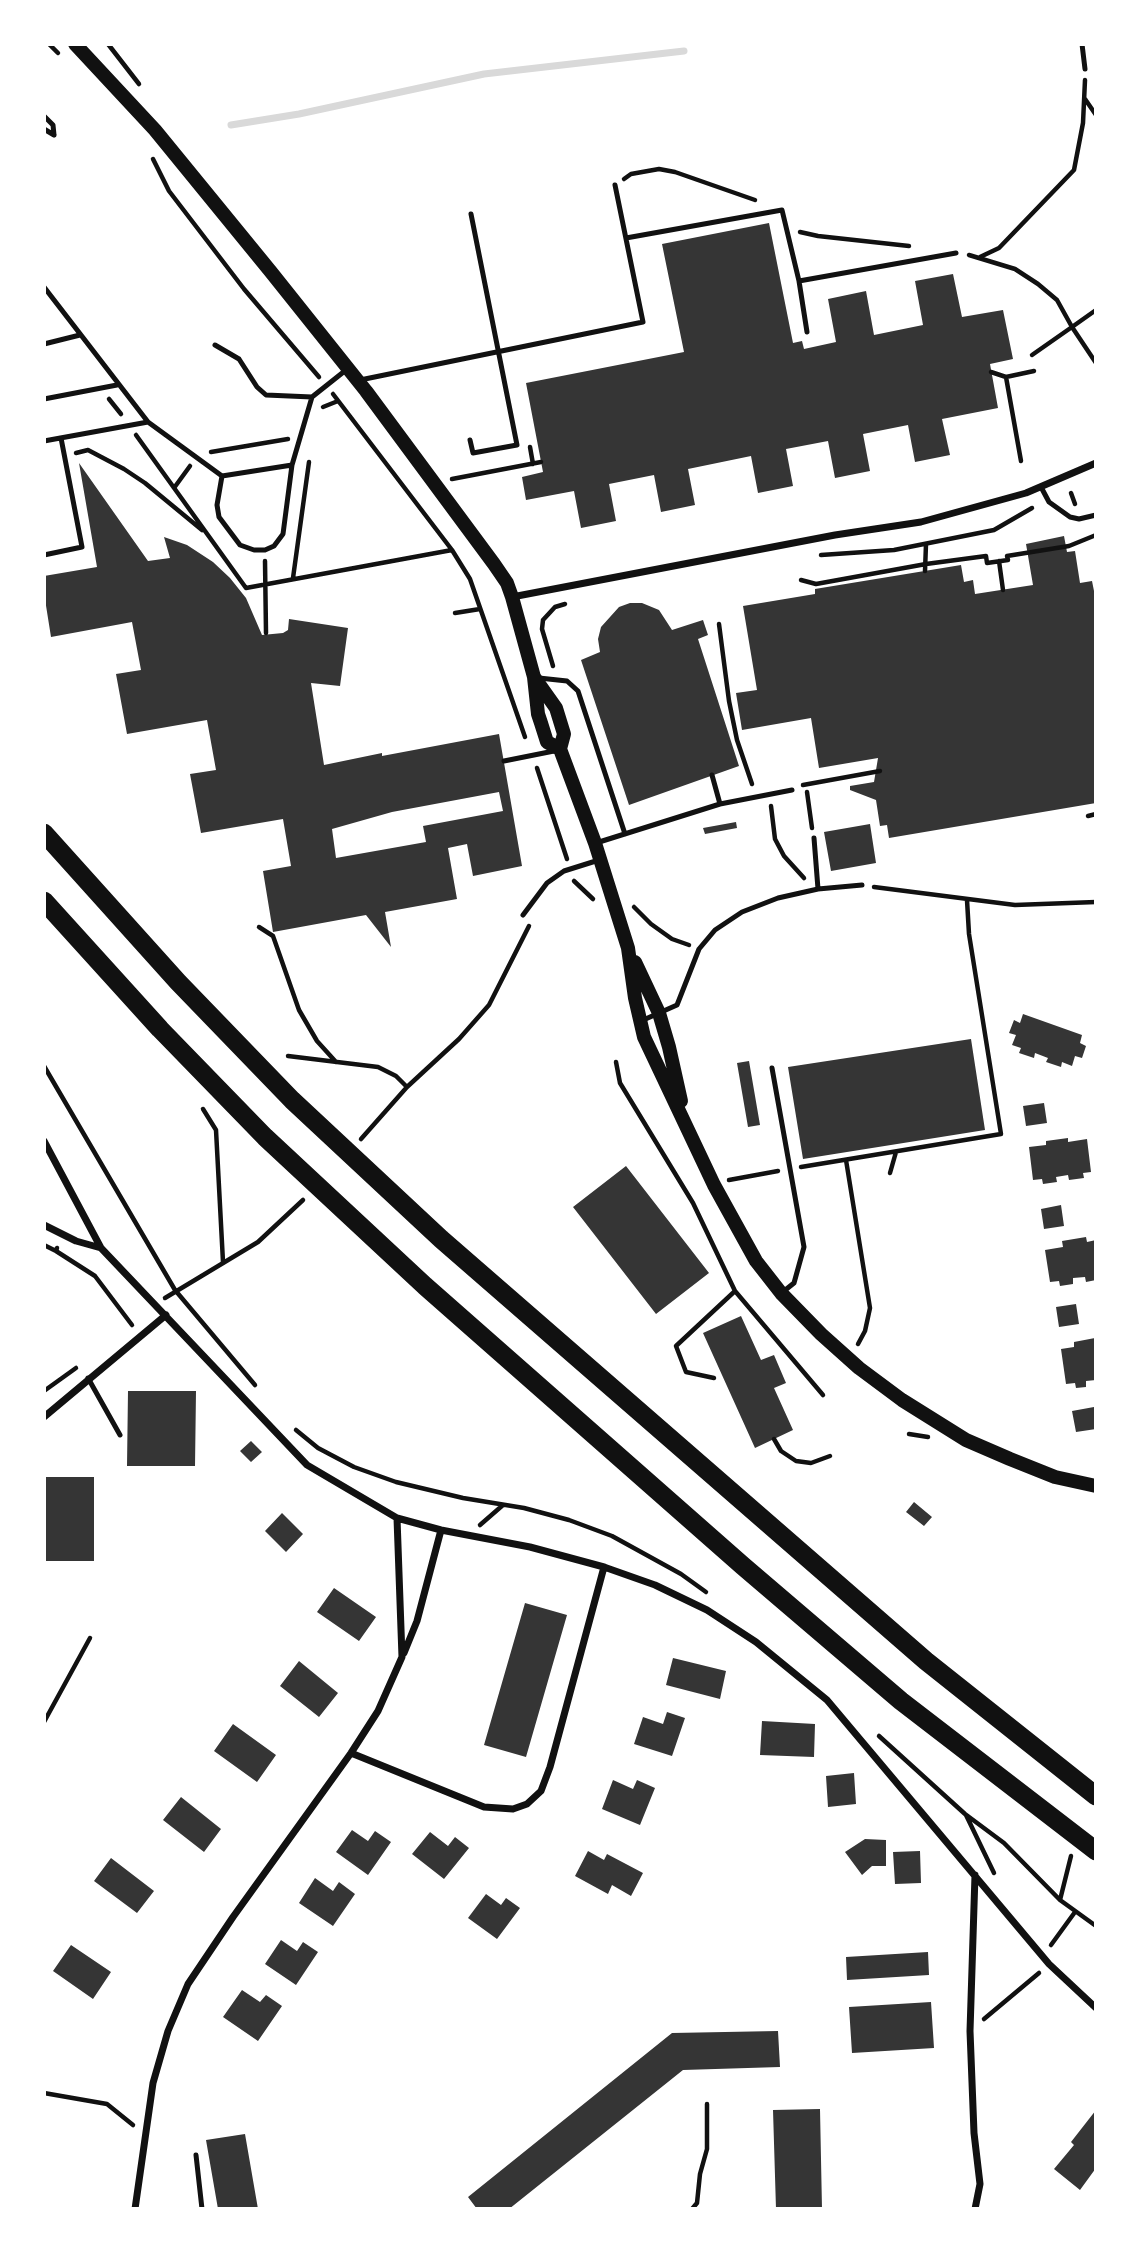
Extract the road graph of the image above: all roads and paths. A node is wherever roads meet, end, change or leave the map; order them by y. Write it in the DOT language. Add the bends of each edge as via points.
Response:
graph roads {
  1 [pos="49,44"];
  2 [pos="75,44"];
  3 [pos="1082,44"];
  4 [pos="58,54"];
  5 [pos="1085,69"];
  6 [pos="1096,115"];
  7 [pos="44,116"];
  8 [pos="44,129"];
  9 [pos="147,152"];
  10 [pos="615,185"];
  11 [pos="782,210"];
  12 [pos="471,214"];
  13 [pos="786,226"];
  14 [pos="626,237"];
  15 [pos="956,253"];
  16 [pos="935,257"];
  17 [pos="980,257"];
  18 [pos="799,281"];
  19 [pos="44,287"];
  20 [pos="1096,310"];
  21 [pos="1072,327"];
  22 [pos="807,332"];
  23 [pos="80,335"];
  24 [pos="44,344"];
  25 [pos="215,345"];
  26 [pos="498,351"];
  27 [pos="1031,355"];
  28 [pos="1096,363"];
  29 [pos="1034,371"];
  30 [pos="991,372"];
  31 [pos="352,375"];
  32 [pos="1006,377"];
  33 [pos="117,385"];
  34 [pos="327,386"];
  35 [pos="101,388"];
  36 [pos="312,397"];
  37 [pos="44,399"];
  38 [pos="338,401"];
  39 [pos="318,415"];
  40 [pos="148,422"];
  41 [pos="129,425"];
  42 [pos="61,438"];
  43 [pos="470,440"];
  44 [pos="44,442"];
  45 [pos="64,455"];
  46 [pos="310,457"];
  47 [pos="1021,461"];
  48 [pos="541,462"];
  49 [pos="1096,463"];
  50 [pos="292,465"];
  51 [pos="222,476"];
  52 [pos="452,480"];
  53 [pos="1041,487"];
  54 [pos="1071,493"];
  55 [pos="1080,505"];
  56 [pos="1096,515"];
  57 [pos="994,530"];
  58 [pos="208,535"];
  59 [pos="1096,535"];
  60 [pos="926,544"];
  61 [pos="265,550"];
  62 [pos="452,550"];
  63 [pos="44,555"];
  64 [pos="808,557"];
  65 [pos="999,561"];
  66 [pos="926,564"];
  67 [pos="925,571"];
  68 [pos="293,579"];
  69 [pos="801,580"];
  70 [pos="266,585"];
  71 [pos="1003,590"];
  72 [pos="512,597"];
  73 [pos="480,608"];
  74 [pos="455,613"];
  75 [pos="719,624"];
  76 [pos="267,633"];
  77 [pos="534,677"];
  78 [pos="560,749"];
  79 [pos="533,756"];
  80 [pos="504,761"];
  81 [pos="880,771"];
  82 [pos="712,775"];
  83 [pos="806,784"];
  84 [pos="792,790"];
  85 [pos="769,795"];
  86 [pos="756,797"];
  87 [pos="720,804"];
  88 [pos="810,813"];
  89 [pos="1096,814"];
  90 [pos="1088,816"];
  91 [pos="44,833"];
  92 [pos="625,834"];
  93 [pos="814,838"];
  94 [pos="595,843"];
  95 [pos="601,860"];
  96 [pos="570,869"];
  97 [pos="574,881"];
  98 [pos="862,885"];
  99 [pos="565,887"];
  100 [pos="818,889"];
  101 [pos="967,900"];
  102 [pos="44,901"];
  103 [pos="1096,902"];
  104 [pos="596,903"];
  105 [pos="633,907"];
  106 [pos="523,915"];
  107 [pos="529,925"];
  108 [pos="259,927"];
  109 [pos="628,948"];
  110 [pos="699,949"];
  111 [pos="659,1013"];
  112 [pos="640,1022"];
  113 [pos="288,1056"];
  114 [pos="336,1062"];
  115 [pos="616,1062"];
  116 [pos="44,1066"];
  117 [pos="772,1068"];
  118 [pos="407,1087"];
  119 [pos="203,1109"];
  120 [pos="687,1125"];
  121 [pos="360,1140"];
  122 [pos="44,1141"];
  123 [pos="867,1149"];
  124 [pos="896,1152"];
  125 [pos="868,1157"];
  126 [pos="890,1173"];
  127 [pos="304,1200"];
  128 [pos="44,1225"];
  129 [pos="101,1248"];
  130 [pos="56,1251"];
  131 [pos="223,1262"];
  132 [pos="175,1290"];
  133 [pos="735,1291"];
  134 [pos="781,1293"];
  135 [pos="155,1306"];
  136 [pos="166,1315"];
  137 [pos="132,1325"];
  138 [pos="857,1346"];
  139 [pos="88,1378"];
  140 [pos="714,1378"];
  141 [pos="260,1392"];
  142 [pos="823,1395"];
  143 [pos="44,1417"];
  144 [pos="292,1427"];
  145 [pos="909,1434"];
  146 [pos="120,1435"];
  147 [pos="933,1436"];
  148 [pos="774,1439"];
  149 [pos="830,1456"];
  150 [pos="1096,1486"];
  151 [pos="503,1505"];
  152 [pos="397,1518"];
  153 [pos="441,1530"];
  154 [pos="468,1535"];
  155 [pos="604,1567"];
  156 [pos="714,1597"];
  157 [pos="90,1638"];
  158 [pos="402,1657"];
  159 [pos="44,1722"];
  160 [pos="870,1727"];
  161 [pos="351,1753"];
  162 [pos="1096,1796"];
  163 [pos="965,1814"];
  164 [pos="1096,1851"];
  165 [pos="975,1874"];
  166 [pos="998,1878"];
  167 [pos="1061,1890"];
  168 [pos="1060,1900"];
  169 [pos="1075,1912"];
  170 [pos="1096,1926"];
  171 [pos="1041,1936"];
  172 [pos="1054,1941"];
  173 [pos="1049,1964"];
  174 [pos="1096,2008"];
  175 [pos="970,2031"];
  176 [pos="44,2093"];
  177 [pos="707,2104"];
  178 [pos="145,2134"];
  179 [pos="196,2155"];
  180 [pos="135,2209"];
  181 [pos="202,2209"];
  182 [pos="692,2209"];
  183 [pos="975,2209"];
  1 -- 4 [label="path"];
  2 -- 31 [label="main road" via="155,130"];
  3 -- 5 [label="lane"];
  6 -- 17 [label="path" via="1085,98 1074,170 999,248"];
  7 -- 8 [label="lane" via="53,125 54,135"];
  9 -- 34 [label="path" via="169,191 244,289"];
  10 -- 11 [label="path" via="631,174 659,169"];
  10 -- 14 [label="lane"];
  11 -- 13 [label="lane"];
  11 -- 14 [label="lane"];
  12 -- 26 [label="lane"];
  13 -- 16 [label="path" via="818,236 923,248"];
  13 -- 18 [label="lane"];
  14 -- 26 [label="lane" via="643,322"];
  15 -- 16 [label="lane"];
  15 -- 17 [label="path"];
  16 -- 18 [label="lane"];
  17 -- 21 [label="path" via="1015,269 1038,284 1057,300"];
  18 -- 22 [label="lane"];
  19 -- 23 [label="lane"];
  20 -- 21 [label="path"];
  21 -- 27 [label="path"];
  21 -- 28 [label="path"];
  23 -- 24 [label="lane"];
  23 -- 33 [label="lane"];
  25 -- 36 [label="lane" via="239,359 265,395"];
  26 -- 31 [label="lane"];
  26 -- 43 [label="lane" via="517,445 473,453"];
  29 -- 32 [label="path"];
  30 -- 32 [label="path"];
  31 -- 34 [label="lane"];
  31 -- 72 [label="main road" via="494,564"];
  32 -- 47 [label="path"];
  33 -- 35 [label="lane"];
  33 -- 40 [label="lane"];
  34 -- 36 [label="lane"];
  34 -- 38 [label="path"];
  35 -- 37 [label="lane"];
  35 -- 41 [label="path"];
  36 -- 50 [label="lane"];
  38 -- 39 [label="path" via="324,406"];
  38 -- 62 [label="path"];
  40 -- 41 [label="lane"];
  40 -- 51 [label="lane"];
  41 -- 42 [label="lane"];
  41 -- 58 [label="path"];
  42 -- 44 [label="lane"];
  42 -- 45 [label="lane"];
  45 -- 58 [label="path" via="88,450 124,469"];
  45 -- 63 [label="lane" via="82,547"];
  46 -- 68 [label="path"];
  48 -- 52 [label="path"];
  49 -- 53 [label="street"];
  50 -- 51 [label="lane"];
  50 -- 61 [label="lane" via="283,534"];
  51 -- 61 [label="lane" via="219,517 240,545"];
  53 -- 56 [label="lane" via="1049,502 1070,517"];
  53 -- 72 [label="street" via="921,522"];
  54 -- 55 [label="path"];
  57 -- 60 [label="path"];
  58 -- 70 [label="path" via="246,588"];
  59 -- 65 [label="path"];
  60 -- 64 [label="path"];
  60 -- 66 [label="path"];
  61 -- 70 [label="path"];
  62 -- 68 [label="path"];
  62 -- 73 [label="path" via="470,579"];
  65 -- 66 [label="path" via="987,563 986,556"];
  65 -- 71 [label="path"];
  66 -- 67 [label="path"];
  66 -- 69 [label="path" via="816,584"];
  68 -- 70 [label="path"];
  70 -- 76 [label="path"];
  72 -- 77 [label="main road"];
  73 -- 74 [label="path"];
  73 -- 79 [label="path"];
  75 -- 86 [label="path" via="737,740"];
  77 -- 78 [label="main road" via="547,742"];
  77 -- 92 [label="lane" via="567,681 578,691"];
  78 -- 79 [label="lane"];
  78 -- 94 [label="main road"];
  79 -- 80 [label="lane"];
  79 -- 96 [label="path"];
  81 -- 83 [label="path"];
  82 -- 87 [label="lane"];
  83 -- 84 [label="path"];
  83 -- 88 [label="path"];
  84 -- 85 [label="lane"];
  85 -- 86 [label="lane"];
  85 -- 100 [label="path" via="775,839 797,872"];
  86 -- 87 [label="lane"];
  87 -- 92 [label="lane"];
  89 -- 90 [label="path"];
  91 -- 162 [label="highway" via="187,991 441,1240 926,1661"];
  92 -- 94 [label="lane"];
  93 -- 100 [label="lane"];
  94 -- 95 [label="main road"];
  95 -- 96 [label="lane"];
  95 -- 109 [label="main road"];
  96 -- 97 [label="path"];
  96 -- 106 [label="lane" via="547,883"];
  97 -- 99 [label="path"];
  97 -- 104 [label="path"];
  98 -- 100 [label="lane"];
  98 -- 101 [label="path"];
  100 -- 110 [label="lane" via="743,912 715,930"];
  101 -- 103 [label="path" via="1016,905"];
  101 -- 124 [label="path" via="1002,1135"];
  102 -- 164 [label="highway" via="160,1029 292,1162 446,1304 901,1701"];
  105 -- 110 [label="path" via="672,939"];
  107 -- 118 [label="path" via="489,1005"];
  108 -- 114 [label="path" via="273,936 299,1010"];
  109 -- 111 [label="main road"];
  109 -- 112 [label="main road"];
  110 -- 111 [label="lane" via="680,999"];
  111 -- 112 [label="lane"];
  111 -- 120 [label="main road"];
  112 -- 120 [label="main road"];
  113 -- 114 [label="path"];
  114 -- 118 [label="path" via="378,1067"];
  115 -- 133 [label="path" via="620,1083 693,1203"];
  116 -- 132 [label="path"];
  117 -- 134 [label="lane" via="804,1247 794,1283"];
  118 -- 121 [label="path"];
  119 -- 131 [label="path" via="216,1130"];
  120 -- 134 [label="main road" via="737,1230"];
  122 -- 129 [label="street"];
  123 -- 125 [label="path"];
  124 -- 125 [label="path"];
  124 -- 126 [label="path"];
  125 -- 138 [label="path" via="846,1160 870,1308"];
  127 -- 131 [label="path" via="258,1242"];
  128 -- 129 [label="street"];
  129 -- 135 [label="street"];
  130 -- 137 [label="path" via="94,1276"];
  131 -- 132 [label="path"];
  132 -- 135 [label="path"];
  132 -- 141 [label="path"];
  133 -- 140 [label="path" via="676,1346 686,1371"];
  133 -- 142 [label="path"];
  134 -- 150 [label="main road" via="859,1368 924,1415 1010,1459"];
  135 -- 136 [label="street"];
  136 -- 139 [label="street"];
  136 -- 152 [label="street" via="307,1465"];
  139 -- 143 [label="street"];
  139 -- 146 [label="lane"];
  144 -- 151 [label="path" via="318,1448 354,1467 396,1482"];
  145 -- 147 [label="path"];
  148 -- 149 [label="path" via="781,1451 796,1461 811,1463"];
  151 -- 154 [label="path"];
  151 -- 156 [label="path" via="569,1520 612,1536"];
  152 -- 153 [label="street"];
  152 -- 158 [label="street"];
  153 -- 154 [label="street"];
  153 -- 158 [label="street"];
  154 -- 155 [label="street"];
  155 -- 161 [label="street" via="550,1767 541,1790 527,1804 485,1807"];
  155 -- 165 [label="street" via="707,1610 756,1642 827,1700"];
  157 -- 159 [label="path"];
  158 -- 161 [label="street" via="378,1711"];
  160 -- 163 [label="path"];
  161 -- 178 [label="street" via="188,1984 162,2048"];
  163 -- 166 [label="path"];
  163 -- 168 [label="path" via="1004,1843"];
  165 -- 173 [label="street"];
  165 -- 175 [label="street"];
  167 -- 168 [label="path"];
  168 -- 169 [label="path"];
  169 -- 170 [label="path"];
  169 -- 172 [label="path"];
  171 -- 173 [label="path" via="1058,1954"];
  173 -- 174 [label="street"];
  173 -- 175 [label="path"];
  175 -- 183 [label="street" via="980,2184"];
  176 -- 178 [label="path" via="107,2105"];
  177 -- 182 [label="path" via="707,2149"];
  178 -- 180 [label="street"];
  179 -- 181 [label="lane"];
}
